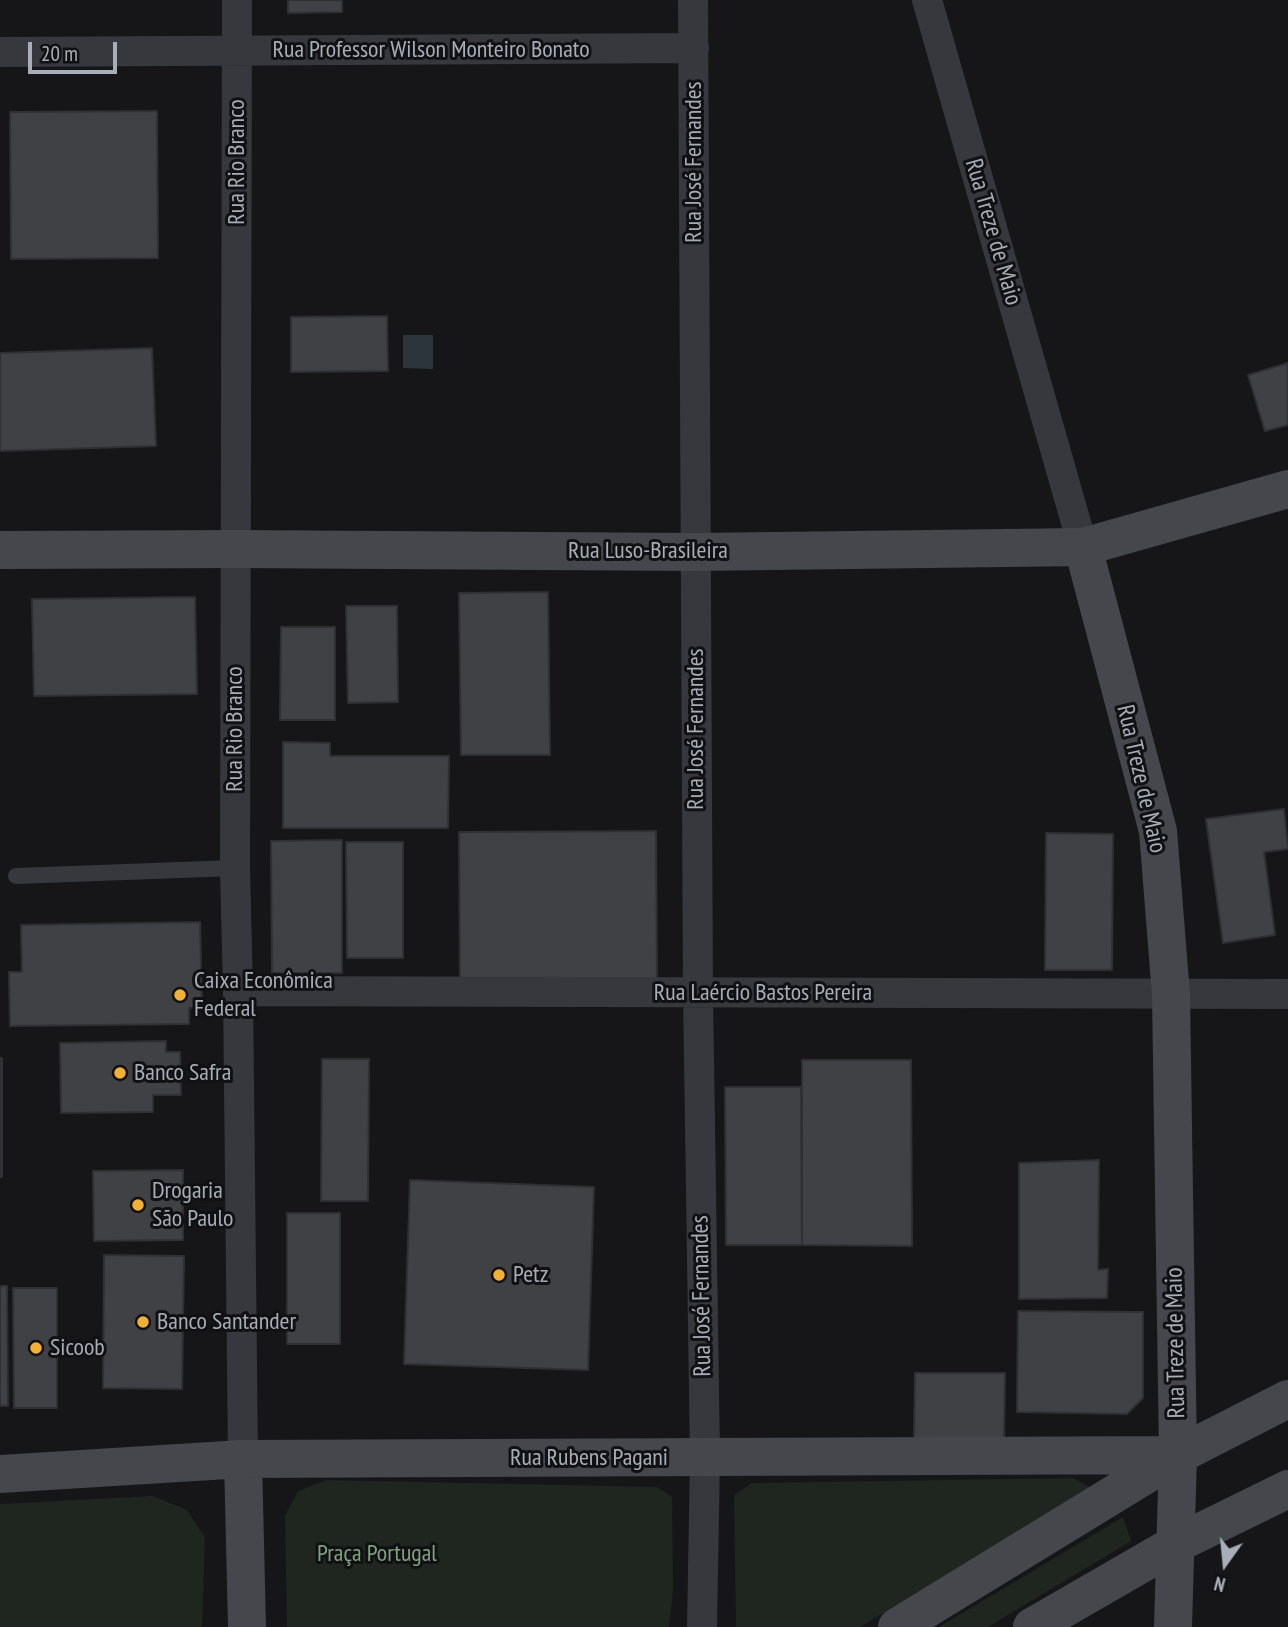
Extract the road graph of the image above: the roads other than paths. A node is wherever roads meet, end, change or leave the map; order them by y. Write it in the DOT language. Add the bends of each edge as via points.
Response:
graph roads {
  1 [pos="237,0"];
  2 [pos="693,0"];
  3 [pos="927,0"];
  4 [pos="694,48"];
  5 [pos="237,51"];
  6 [pos="0,52"];
  7 [pos="1288,489"];
  8 [pos="1083,547"];
  9 [pos="236,549"];
  10 [pos="0,550"];
  11 [pos="695,552"];
  12 [pos="235,868"];
  13 [pos="16,876"];
  14 [pos="238,991"];
  15 [pos="698,993"];
  16 [pos="1288,994"];
  17 [pos="1171,995"];
  18 [pos="1288,1399"];
  19 [pos="1178,1455"];
  20 [pos="705,1457"];
  21 [pos="243,1459"];
  22 [pos="0,1474"];
  23 [pos="1288,1489"];
  24 [pos="1174,1545"];
  25 [pos="247,1627"];
  26 [pos="702,1627"];
  27 [pos="897,1627"];
  28 [pos="1032,1627"];
  29 [pos="1173,1627"];
  1 -- 5 [label="street, Rua Rio Branco"];
  2 -- 4 [label="street, Rua José Fernandes"];
  3 -- 8 [label="street, Rua Treze de Maio"];
  4 -- 5 [label="street, Rua Professor Wilson Monteiro Bonato"];
  4 -- 11 [label="street, Rua José Fernandes"];
  5 -- 6 [label="street, Rua Professor Wilson Monteiro Bonato"];
  5 -- 9 [label="street, Rua Rio Branco"];
  7 -- 8 [label="street, Rua Luso-Brasileira"];
  8 -- 11 [label="street, Rua Luso-Brasileira"];
  8 -- 17 [label="street, Rua Treze de Maio" via="1158,831"];
  9 -- 10 [label="street, Rua Luso-Brasileira"];
  9 -- 11 [label="street, Rua Luso-Brasileira"];
  9 -- 12 [label="street, Rua Rio Branco"];
  11 -- 15 [label="street, Rua José Fernandes"];
  12 -- 13 [label="lane"];
  12 -- 14 [label="street, Rua Rio Branco"];
  14 -- 15 [label="street, Rua Laércio Bastos Pereira"];
  14 -- 21 [label="street, Rua Rio Branco"];
  15 -- 17 [label="street, Rua Laércio Bastos Pereira"];
  15 -- 20 [label="street, Rua José Fernandes"];
  16 -- 17 [label="street, Rua Laércio Bastos Pereira"];
  17 -- 19 [label="street, Rua Treze de Maio"];
  18 -- 19 [label="street"];
  19 -- 20 [label="street, Rua Rubens Pagani"];
  19 -- 24 [label="street, Rua Treze de Maio"];
  19 -- 27 [label="street"];
  20 -- 21 [label="street, Rua Rubens Pagani"];
  20 -- 26 [label="street"];
  21 -- 22 [label="street, Rua Rubens Pagani"];
  21 -- 25 [label="street"];
  23 -- 24 [label="street"];
  24 -- 28 [label="street"];
  24 -- 29 [label="street, Rua Treze de Maio"];
}
